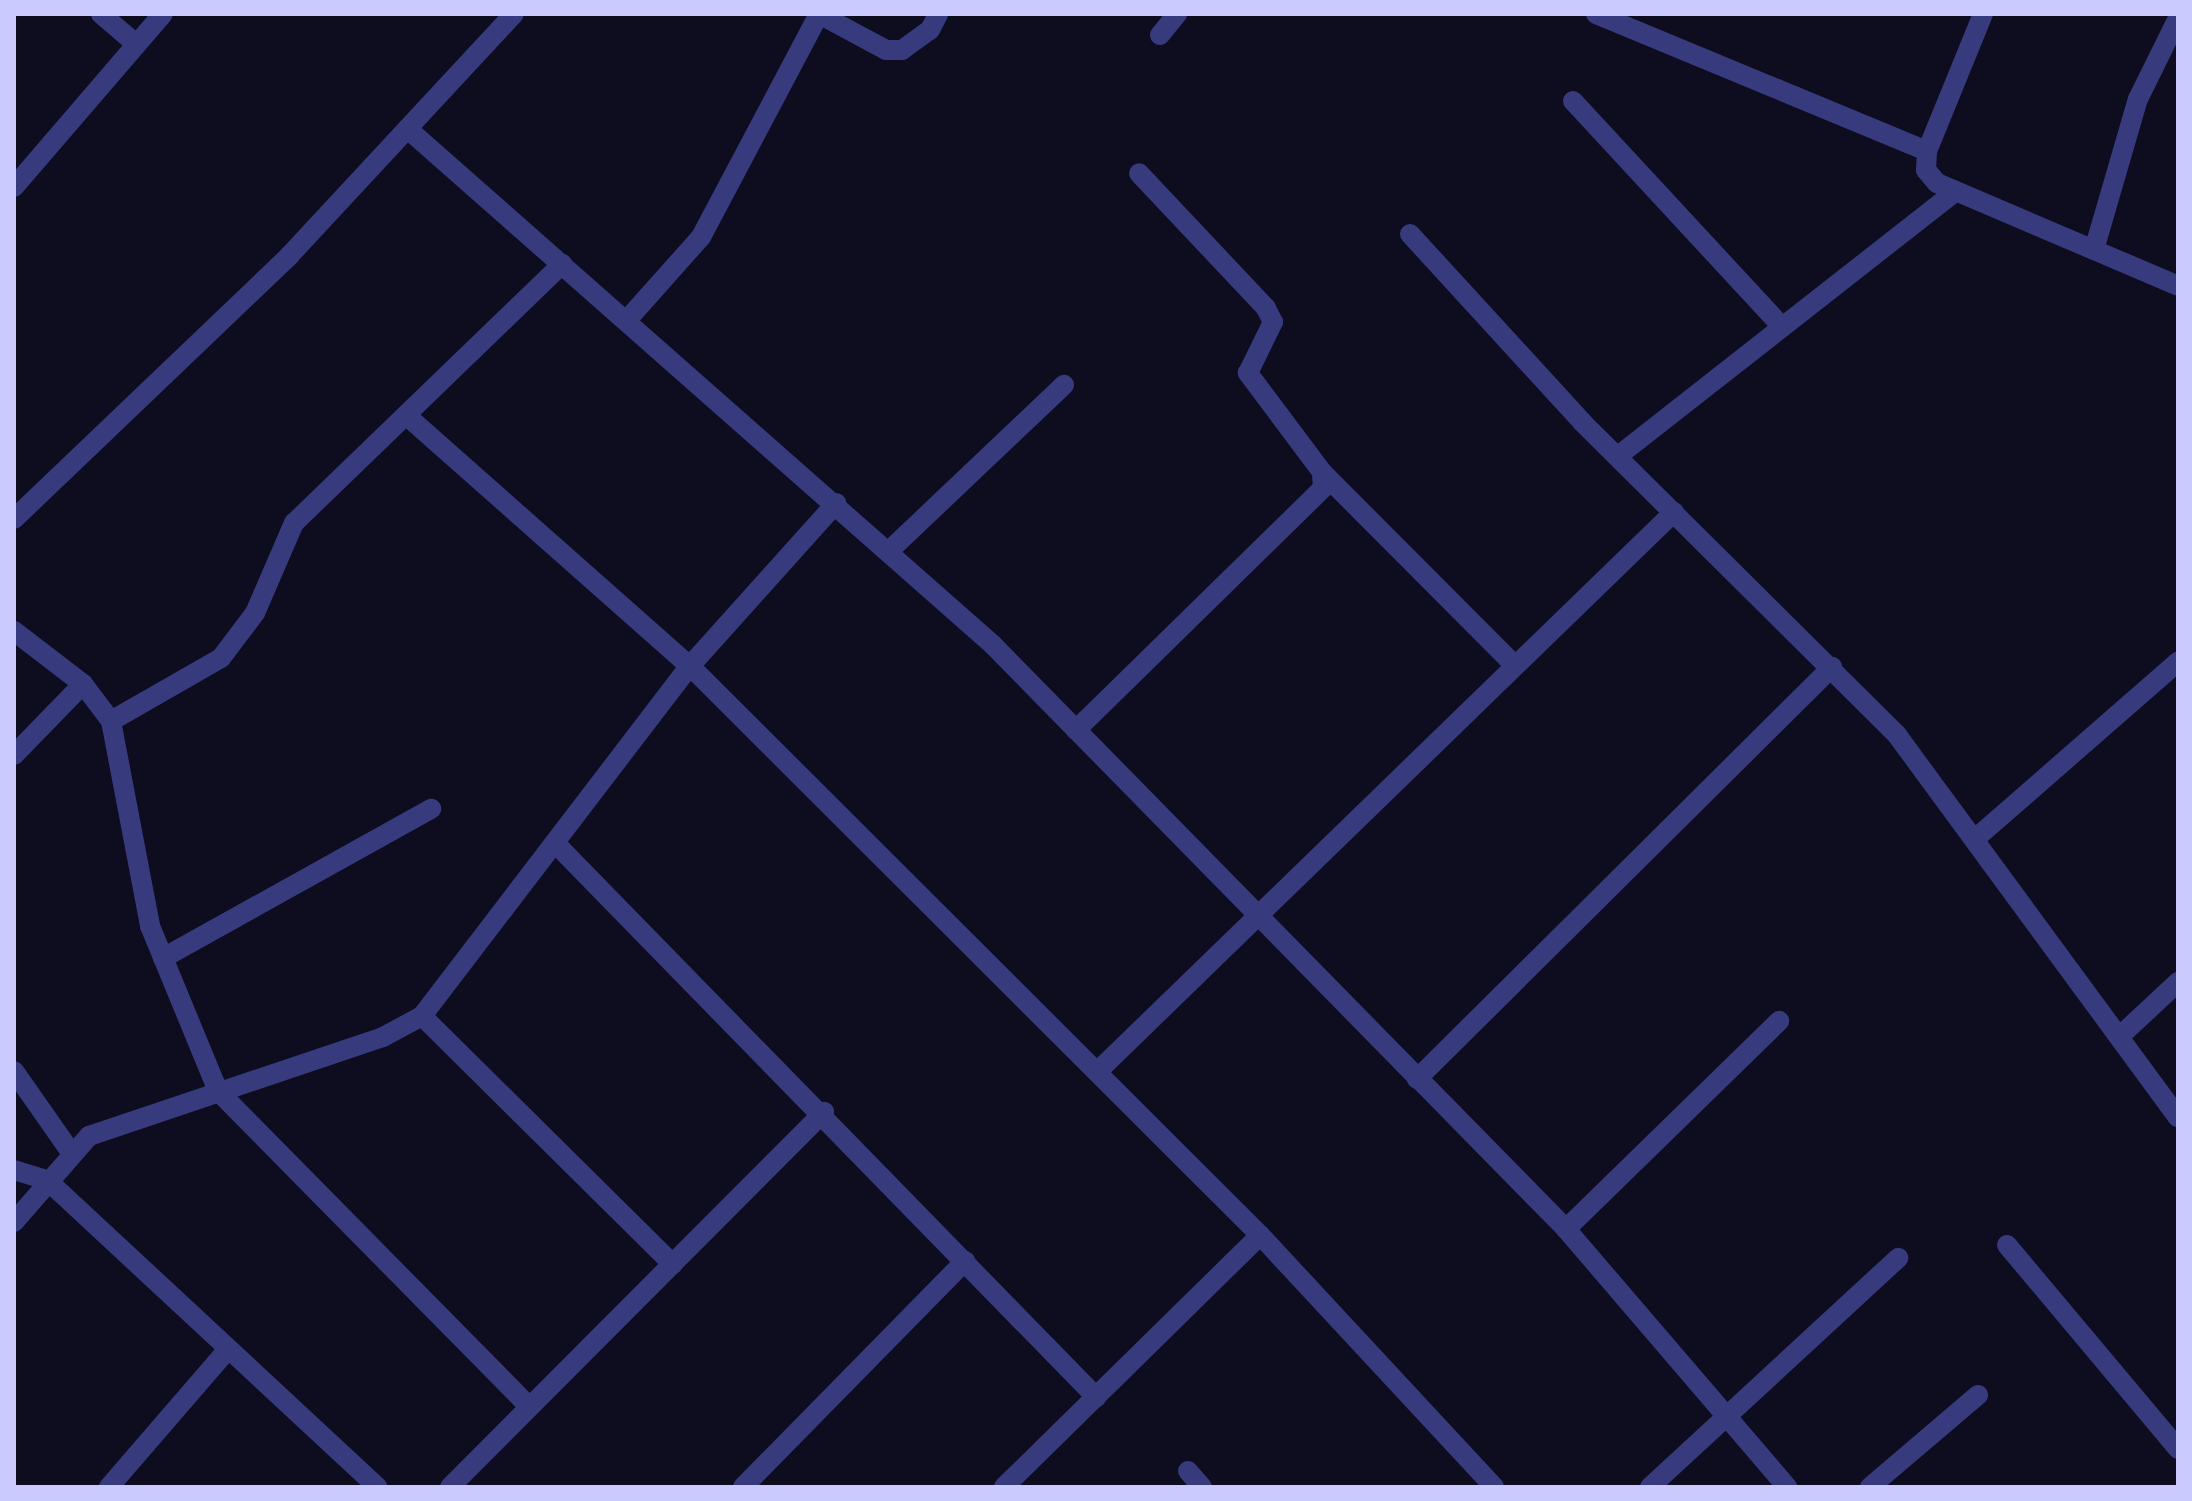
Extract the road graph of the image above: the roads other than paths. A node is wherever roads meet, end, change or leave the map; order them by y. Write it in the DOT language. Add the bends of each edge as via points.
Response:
graph roads {
  1 [pos="101,14"];
  2 [pos="163,14"];
  3 [pos="514,14"];
  4 [pos="819,14"];
  5 [pos="938,14"];
  6 [pos="1177,14"];
  7 [pos="1596,14"];
  8 [pos="1983,14"];
  9 [pos="2178,18"];
  10 [pos="1160,35"];
  11 [pos="136,44"];
  12 [pos="1573,101"];
  13 [pos="410,131"];
  14 [pos="1927,151"];
  15 [pos="1139,173"];
  16 [pos="14,187"];
  17 [pos="1956,191"];
  18 [pos="1410,234"];
  19 [pos="2094,250"];
  20 [pos="562,264"];
  21 [pos="2178,286"];
  22 [pos="627,320"];
  23 [pos="1782,327"];
  24 [pos="1064,385"];
  25 [pos="407,416"];
  26 [pos="1618,456"];
  27 [pos="1322,472"];
  28 [pos="836,503"];
  29 [pos="1674,512"];
  30 [pos="14,519"];
  31 [pos="890,550"];
  32 [pos="14,631"];
  33 [pos="2178,662"];
  34 [pos="1514,665"];
  35 [pos="690,666"];
  36 [pos="1832,667"];
  37 [pos="83,684"];
  38 [pos="111,721"];
  39 [pos="1076,730"];
  40 [pos="14,755"];
  41 [pos="431,809"];
  42 [pos="1976,838"];
  43 [pos="557,845"];
  44 [pos="1256,914"];
  45 [pos="163,958"];
  46 [pos="2178,982"];
  47 [pos="422,1016"];
  48 [pos="1779,1021"];
  49 [pos="2119,1037"];
  50 [pos="14,1071"];
  51 [pos="1097,1072"];
  52 [pos="1417,1079"];
  53 [pos="218,1091"];
  54 [pos="824,1112"];
  55 [pos="2178,1117"];
  56 [pos="70,1151"];
  57 [pos="14,1170"];
  58 [pos="47,1180"];
  59 [pos="14,1222"];
  60 [pos="1566,1229"];
  61 [pos="1260,1235"];
  62 [pos="2007,1245"];
  63 [pos="1898,1258"];
  64 [pos="965,1261"];
  65 [pos="673,1264"];
  66 [pos="228,1349"];
  67 [pos="1978,1395"];
  68 [pos="1096,1397"];
  69 [pos="529,1406"];
  70 [pos="1727,1417"];
  71 [pos="2178,1449"];
  72 [pos="1188,1471"];
  73 [pos="109,1487"];
  74 [pos="377,1487"];
  75 [pos="450,1487"];
  76 [pos="743,1487"];
  77 [pos="1004,1487"];
  78 [pos="1202,1487"];
  79 [pos="1494,1487"];
  80 [pos="1650,1487"];
  81 [pos="1787,1487"];
  82 [pos="1870,1487"];
  1 -- 11 [label="street"];
  2 -- 11 [label="street"];
  3 -- 13 [label="street"];
  4 -- 5 [label="street" via="886,50 902,50 930,30"];
  4 -- 22 [label="street" via="701,237"];
  6 -- 10 [label="street"];
  7 -- 14 [label="street"];
  8 -- 14 [label="street"];
  9 -- 19 [label="street" via="2138,99"];
  11 -- 16 [label="street"];
  12 -- 23 [label="street"];
  13 -- 20 [label="street"];
  13 -- 30 [label="street"];
  14 -- 17 [label="street" via="1926,170"];
  15 -- 27 [label="street" via="1266,308 1273,322 1248,373"];
  17 -- 19 [label="street"];
  17 -- 23 [label="street"];
  18 -- 26 [label="street"];
  19 -- 21 [label="street"];
  20 -- 22 [label="street"];
  20 -- 25 [label="street"];
  22 -- 28 [label="street"];
  23 -- 26 [label="street"];
  24 -- 31 [label="street"];
  25 -- 35 [label="street"];
  25 -- 38 [label="street" via="294,523 255,613 221,658"];
  26 -- 29 [label="street"];
  27 -- 34 [label="street"];
  27 -- 39 [label="street" via="1313,503"];
  28 -- 31 [label="street"];
  28 -- 35 [label="street"];
  29 -- 34 [label="street"];
  29 -- 36 [label="street"];
  31 -- 39 [label="street"];
  32 -- 37 [label="street"];
  33 -- 42 [label="street"];
  34 -- 44 [label="street"];
  35 -- 43 [label="street"];
  35 -- 51 [label="street"];
  36 -- 42 [label="street" via="1897,735"];
  36 -- 52 [label="street"];
  37 -- 38 [label="street"];
  37 -- 40 [label="street"];
  38 -- 45 [label="street" via="138,880"];
  39 -- 44 [label="street"];
  41 -- 45 [label="street"];
  42 -- 49 [label="street"];
  43 -- 47 [label="street"];
  43 -- 54 [label="street"];
  44 -- 51 [label="street"];
  44 -- 52 [label="street"];
  45 -- 53 [label="street"];
  46 -- 49 [label="street"];
  47 -- 53 [label="street" via="383,1037"];
  47 -- 65 [label="street"];
  48 -- 60 [label="street"];
  49 -- 55 [label="street"];
  50 -- 56 [label="street"];
  51 -- 61 [label="street"];
  52 -- 60 [label="street"];
  53 -- 56 [label="street" via="114,1124"];
  53 -- 69 [label="street"];
  54 -- 64 [label="street"];
  54 -- 65 [label="street"];
  56 -- 58 [label="street"];
  57 -- 58 [label="street"];
  58 -- 59 [label="street"];
  58 -- 66 [label="street"];
  60 -- 70 [label="street"];
  61 -- 68 [label="street"];
  61 -- 79 [label="street"];
  62 -- 71 [label="street"];
  63 -- 70 [label="street"];
  64 -- 68 [label="street"];
  64 -- 76 [label="street"];
  65 -- 69 [label="street"];
  66 -- 73 [label="street"];
  66 -- 74 [label="street"];
  67 -- 82 [label="street"];
  68 -- 77 [label="street"];
  69 -- 75 [label="street"];
  70 -- 80 [label="street"];
  70 -- 81 [label="street"];
  72 -- 78 [label="street"];
}
